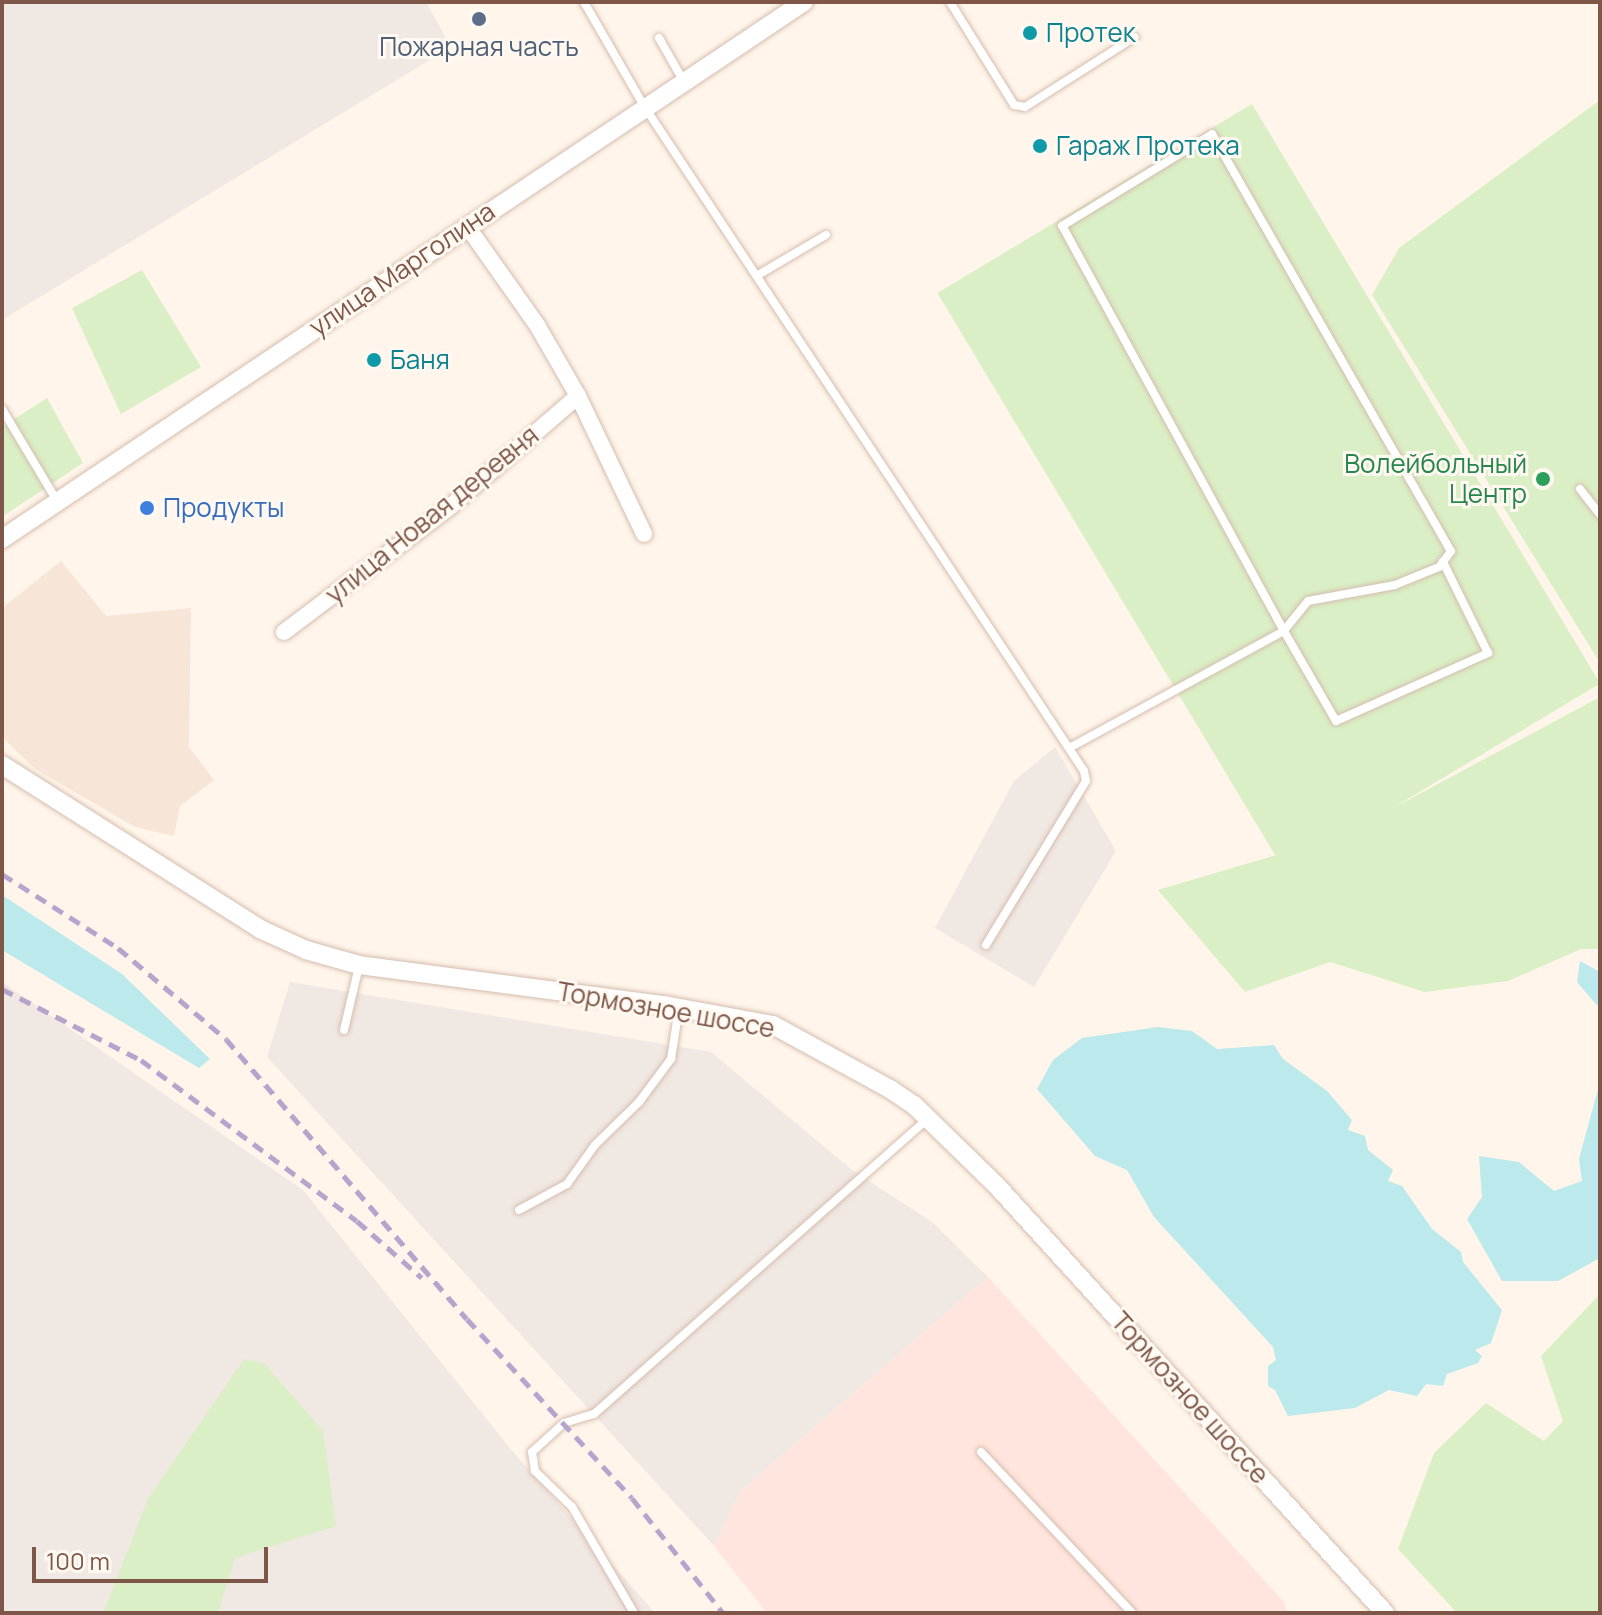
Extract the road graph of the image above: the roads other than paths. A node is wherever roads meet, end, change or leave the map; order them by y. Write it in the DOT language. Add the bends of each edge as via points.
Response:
graph roads {
  1 [pos="584,2"];
  2 [pos="804,2"];
  3 [pos="950,2"];
  4 [pos="1135,37"];
  5 [pos="659,38"];
  6 [pos="683,80"];
  7 [pos="644,106"];
  8 [pos="467,226"];
  9 [pos="826,235"];
  10 [pos="758,275"];
  11 [pos="578,396"];
  12 [pos="2,409"];
  13 [pos="1580,489"];
  14 [pos="57,502"];
  15 [pos="1600,515"];
  16 [pos="644,534"];
  17 [pos="2,539"];
  18 [pos="1443,562"];
  19 [pos="1284,631"];
  20 [pos="284,632"];
  21 [pos="1071,747"];
  22 [pos="2,765"];
  23 [pos="986,945"];
  24 [pos="359,965"];
  25 [pos="679,1007"];
  26 [pos="344,1030"];
  27 [pos="928,1118"];
  28 [pos="519,1210"];
  29 [pos="981,1452"];
  30 [pos="634,1613"];
  31 [pos="1132,1613"];
  32 [pos="1385,1613"];
  1 -- 7 [label="lane"];
  2 -- 6 [label="street, улица Марголина"];
  3 -- 4 [label="lane" via="1014,105 1025,107"];
  5 -- 6 [label="lane"];
  6 -- 7 [label="street, улица Марголина"];
  7 -- 8 [label="street, улица Марголина"];
  7 -- 10 [label="lane"];
  8 -- 11 [label="street" via="537,325"];
  8 -- 14 [label="street, улица Марголина"];
  9 -- 10 [label="lane"];
  10 -- 21 [label="lane"];
  11 -- 16 [label="street"];
  11 -- 20 [label="street, улица Новая деревня" via="451,506"];
  12 -- 14 [label="lane"];
  13 -- 15 [label="lane"];
  14 -- 17 [label="street, улица Марголина"];
  18 -- 19 [label="lane" via="1395,585 1308,601"];
  18 -- 19 [label="lane" via="1488,653 1336,721"];
  18 -- 19 [label="lane" via="1451,551 1212,134 1062,226"];
  19 -- 21 [label="lane"];
  21 -- 23 [label="lane" via="1086,781"];
  22 -- 24 [label="street, Тормозное шоссе" via="279,940"];
  24 -- 25 [label="street, Тормозное шоссе"];
  24 -- 26 [label="lane"];
  25 -- 27 [label="street, Тормозное шоссе" via="773,1025 890,1089"];
  25 -- 28 [label="lane" via="671,1059 639,1102 595,1145 567,1184"];
  27 -- 30 [label="lane" via="594,1414 564,1423 532,1452 535,1471 572,1507"];
  27 -- 32 [label="street, Тормозное шоссе" via="997,1186"];
  29 -- 31 [label="lane"];
}
